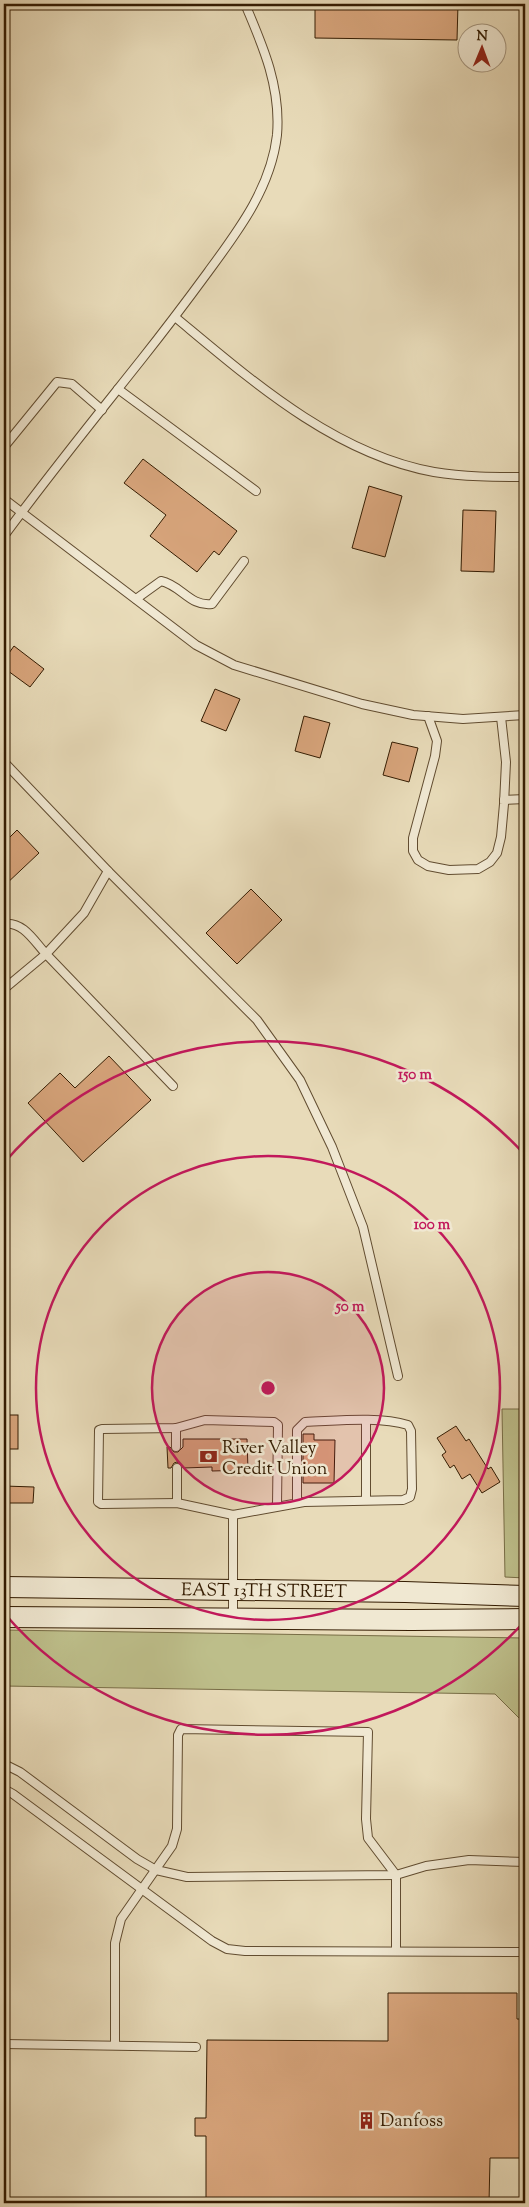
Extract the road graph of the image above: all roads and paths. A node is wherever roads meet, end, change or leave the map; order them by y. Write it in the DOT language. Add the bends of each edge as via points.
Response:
graph roads {
  1 [pos="245,4"];
  2 [pos="175,317"];
  3 [pos="118,389"];
  4 [pos="102,410"];
  5 [pos="4,447"];
  6 [pos="525,477"];
  7 [pos="256,491"];
  8 [pos="4,499"];
  9 [pos="22,511"];
  10 [pos="4,536"];
  11 [pos="244,562"];
  12 [pos="136,599"];
  13 [pos="525,715"];
  14 [pos="428,716"];
  15 [pos="501,717"];
  16 [pos="5,764"];
  17 [pos="525,799"];
  18 [pos="504,800"];
  19 [pos="108,871"];
  20 [pos="4,924"];
  21 [pos="46,954"];
  22 [pos="4,989"];
  23 [pos="173,1086"];
  24 [pos="398,1376"];
  25 [pos="366,1421"];
  26 [pos="176,1428"];
  27 [pos="176,1447"];
  28 [pos="176,1468"];
  29 [pos="366,1500"];
  30 [pos="177,1503"];
  31 [pos="296,1503"];
  32 [pos="278,1505"];
  33 [pos="233,1515"];
  34 [pos="4,1587"];
  35 [pos="233,1590"];
  36 [pos="525,1596"];
  37 [pos="4,1618"];
  38 [pos="233,1619"];
  39 [pos="525,1619"];
  40 [pos="4,1764"];
  41 [pos="4,1789"];
  42 [pos="525,1862"];
  43 [pos="156,1870"];
  44 [pos="396,1875"];
  45 [pos="142,1890"];
  46 [pos="396,1951"];
  47 [pos="525,1952"];
  48 [pos="4,2044"];
  49 [pos="115,2045"];
  50 [pos="196,2047"];
  1 -- 2 [label="lane" via="274,79 277,136 256,202"];
  2 -- 3 [label="lane"];
  2 -- 6 [label="lane" via="243,373 344,440 395,462 434,472"];
  3 -- 4 [label="lane"];
  3 -- 7 [label="lane"];
  4 -- 5 [label="lane" via="72,384 57,382"];
  4 -- 9 [label="lane"];
  8 -- 9 [label="lane"];
  9 -- 10 [label="lane"];
  9 -- 12 [label="lane"];
  11 -- 12 [label="lane" via="212,604 198,604 168,582 161,581"];
  12 -- 14 [label="lane" via="196,645 234,665 362,704"];
  13 -- 15 [label="lane"];
  14 -- 15 [label="lane" via="463,719"];
  14 -- 18 [label="lane" via="437,741 413,838 413,851 418,860 428,866 449,870 478,869 490,862 497,853"];
  15 -- 18 [label="lane" via="506,762"];
  16 -- 19 [label="lane"];
  17 -- 18 [label="lane"];
  19 -- 21 [label="lane" via="84,913"];
  19 -- 24 [label="lane" via="257,1020 300,1080 332,1147 362,1227"];
  20 -- 21 [label="lane" via="21,926"];
  21 -- 22 [label="lane"];
  21 -- 23 [label="lane"];
  25 -- 29 [label="lane"];
  25 -- 29 [label="lane" via="408,1425 411,1431 412,1489 410,1497 403,1500"];
  25 -- 31 [label="lane" via="301,1424 297,1430"];
  26 -- 27 [label="lane"];
  26 -- 30 [label="lane" via="102,1428 98,1502 105,1505"];
  26 -- 32 [label="lane" via="205,1420 276,1423"];
  28 -- 30 [label="lane"];
  29 -- 31 [label="lane"];
  30 -- 33 [label="lane"];
  31 -- 32 [label="lane"];
  32 -- 33 [label="lane"];
  33 -- 35 [label="lane"];
  34 -- 35 [label="main road, EAST 13TH STREET"];
  35 -- 36 [label="main road, EAST 13TH STREET"];
  35 -- 38 [label="lane"];
  37 -- 38 [label="main road, EAST 13TH STREET"];
  38 -- 39 [label="main road, EAST 13TH STREET"];
  40 -- 43 [label="lane" via="20,1772"];
  41 -- 45 [label="lane"];
  42 -- 44 [label="lane" via="469,1860 426,1866"];
  43 -- 44 [label="lane" via="187,1877"];
  43 -- 44 [label="lane" via="172,1846 177,1829 178,1735 181,1729 365,1731 369,1735 368,1838"];
  43 -- 45 [label="lane"];
  44 -- 46 [label="lane"];
  45 -- 46 [label="lane" via="227,1949"];
  45 -- 49 [label="lane" via="121,1920 116,1943"];
  46 -- 47 [label="lane"];
  48 -- 49 [label="lane"];
  49 -- 50 [label="lane"];
}
